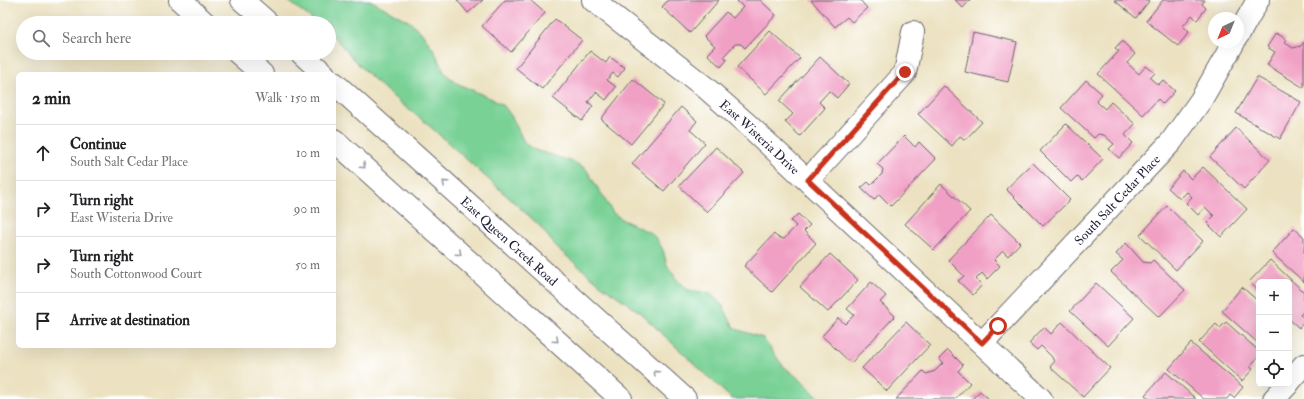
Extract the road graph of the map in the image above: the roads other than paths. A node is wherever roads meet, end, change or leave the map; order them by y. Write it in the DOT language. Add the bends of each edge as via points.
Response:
graph roads {
  1 [pos="180,0"];
  2 [pos="242,0"];
  3 [pos="592,0"];
  4 [pos="1258,0"];
  5 [pos="197,16"];
  6 [pos="260,16"];
  7 [pos="1244,24"];
  8 [pos="913,32"];
  9 [pos="1231,48"];
  10 [pos="246,60"];
  11 [pos="309,60"];
  12 [pos="260,72"];
  13 [pos="322,72"];
  14 [pos="336,85"];
  15 [pos="336,142"];
  16 [pos="808,180"];
  17 [pos="982,343"];
  18 [pos="1304,365"];
  19 [pos="1292,378"];
  20 [pos="1284,387"];
  21 [pos="621,399"];
  22 [pos="685,399"];
  23 [pos="1041,399"];
  24 [pos="1274,399"];
  1 -- 5 [label="street"];
  2 -- 6 [label="street"];
  3 -- 16 [label="street, East Wisteria Drive" via="706,88"];
  4 -- 7 [label="street"];
  8 -- 16 [label="street" via="905,72"];
  9 -- 17 [label="street, South Salt Cedar Place" via="1201,100 1171,142"];
  10 -- 12 [label="street"];
  11 -- 13 [label="street"];
  22 -- 14 [label="street, East Queen Creek Road, one-way"];
  15 -- 21 [label="street, one-way"];
  16 -- 17 [label="street, East Wisteria Drive"];
  17 -- 23 [label="street, East Wisteria Drive"];
  18 -- 19 [label="street"];
  20 -- 24 [label="street"];
}
